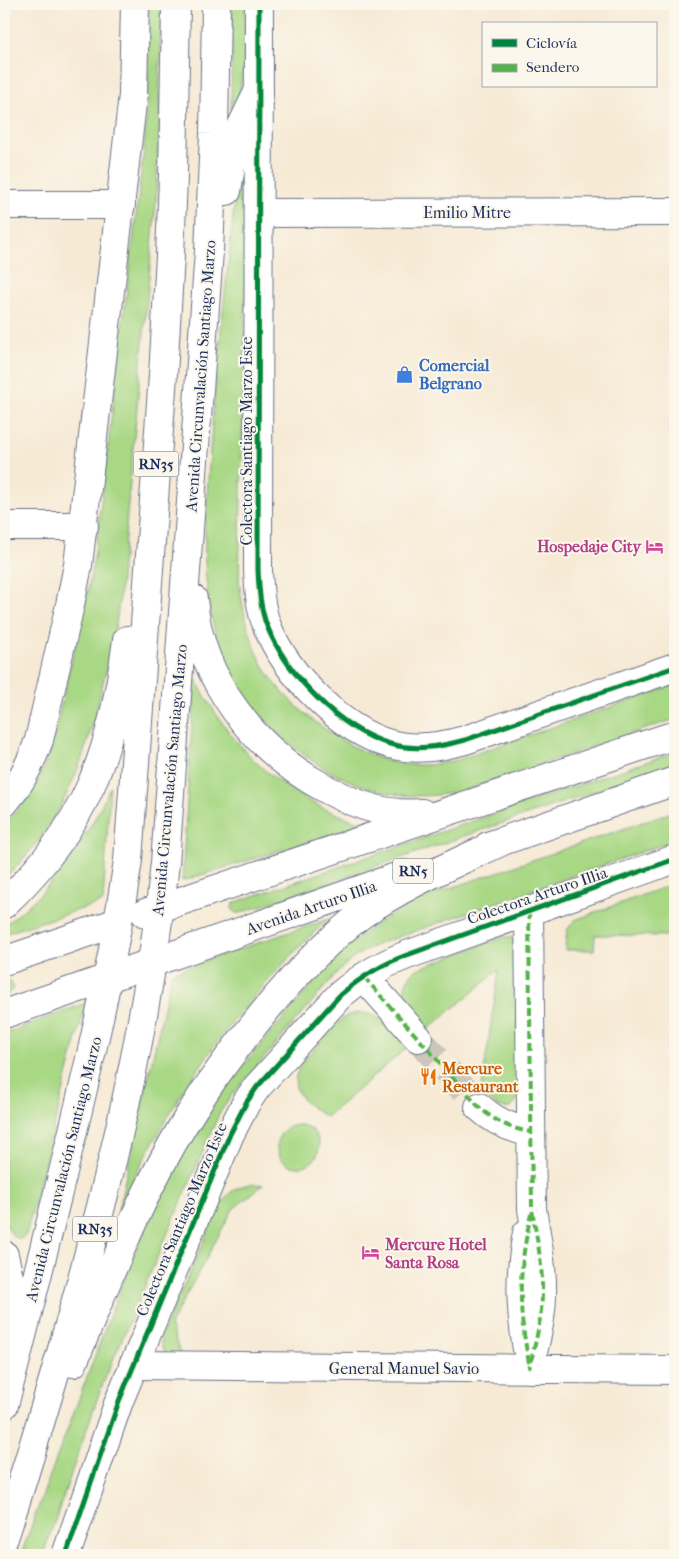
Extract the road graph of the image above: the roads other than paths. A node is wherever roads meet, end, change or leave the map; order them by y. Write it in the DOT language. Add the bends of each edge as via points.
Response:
graph roads {
  1 [pos="135,4"];
  2 [pos="176,4"];
  3 [pos="216,4"];
  4 [pos="260,4"];
  5 [pos="259,90"];
  6 [pos="4,205"];
  7 [pos="121,205"];
  8 [pos="259,212"];
  9 [pos="675,212"];
  10 [pos="198,411"];
  11 [pos="160,414"];
  12 [pos="190,512"];
  13 [pos="4,526"];
  14 [pos="84,526"];
  15 [pos="675,667"];
  16 [pos="675,735"];
  17 [pos="675,781"];
  18 [pos="477,801"];
  19 [pos="4,803"];
  20 [pos="505,840"];
  21 [pos="675,859"];
  22 [pos="4,904"];
  23 [pos="160,908"];
  24 [pos="529,911"];
  25 [pos="118,922"];
  26 [pos="407,955"];
  27 [pos="4,961"];
  28 [pos="152,962"];
  29 [pos="364,977"];
  30 [pos="108,978"];
  31 [pos="4,1014"];
  32 [pos="418,1038"];
  33 [pos="479,1108"];
  34 [pos="531,1132"];
  35 [pos="4,1255"];
  36 [pos="18,1353"];
  37 [pos="134,1366"];
  38 [pos="530,1369"];
  39 [pos="675,1370"];
  40 [pos="4,1405"];
  41 [pos="19,1492"];
  42 [pos="4,1538"];
  43 [pos="73,1550"];
  1 -- 7 [label="main road" via="134,95"];
  2 -- 11 [label="main road, Avenida Circunvalación Santiago Marzo / RN35" via="172,215"];
  3 -- 10 [label="main road, Avenida Circunvalación Santiago Marzo / RN35" via="210,242"];
  4 -- 5 [label="main road, Colectora Santiago Marzo Este"];
  5 -- 8 [label="main road, Colectora Santiago Marzo Este"];
  5 -- 10 [label="main road" via="238,136 231,161"];
  6 -- 7 [label="main road"];
  7 -- 14 [label="main road"];
  8 -- 9 [label="main road, Emilio Mitre"];
  8 -- 15 [label="main road, Colectora Santiago Marzo Este" via="258,570 267,626 284,660 308,688 337,715 362,731 390,744 427,748 465,740"];
  10 -- 12 [label="main road, Avenida Circunvalación Santiago Marzo / RN35"];
  11 -- 22 [label="main road" via="124,668 107,744 89,792 65,835 32,878"];
  11 -- 25 [label="main road, Avenida Circunvalación Santiago Marzo / RN35" via="131,827"];
  12 -- 18 [label="main road" via="194,602 202,643 230,703 261,741 318,785 384,812 432,812"];
  12 -- 23 [label="main road, Avenida Circunvalación Santiago Marzo / RN35"];
  13 -- 14 [label="main road"];
  14 -- 19 [label="main road" via="75,584 38,740 27,770"];
  16 -- 18 [label="main road"];
  17 -- 20 [label="main road, Avenida Arturo Illia / RN5"];
  18 -- 23 [label="main road"];
  20 -- 28 [label="main road, Avenida Arturo Illia / RN5"];
  20 -- 41 [label="main road" via="406,888 360,916 301,970 226,1060 193,1109 152,1182"];
  21 -- 24 [label="main road, Colectora Arturo Illia"];
  23 -- 25 [label="main road"];
  23 -- 28 [label="main road, Avenida Circunvalación Santiago Marzo / RN35"];
  24 -- 26 [label="main road, Colectora Arturo Illia"];
  24 -- 34 [label="main road"];
  25 -- 27 [label="main road"];
  25 -- 30 [label="main road, Avenida Circunvalación Santiago Marzo / RN35"];
  26 -- 29 [label="main road, Colectora Santiago Marzo Este"];
  28 -- 30 [label="main road, Avenida Arturo Illia / RN5"];
  28 -- 41 [label="main road, Avenida Circunvalación Santiago Marzo / RN35" via="129,1090 107,1185"];
  29 -- 32 [label="main road"];
  29 -- 37 [label="main road, Colectora Santiago Marzo Este" via="329,1006 270,1071 246,1103 230,1134"];
  30 -- 31 [label="main road, Avenida Arturo Illia"];
  30 -- 36 [label="main road, Avenida Circunvalación Santiago Marzo / RN35" via="80,1107"];
  33 -- 34 [label="main road" via="510,1128"];
  34 -- 38 [label="main road" via="532,1209 521,1286"];
  35 -- 36 [label="main road" via="16,1314"];
  36 -- 40 [label="main road, Avenida Circunvalación Santiago Marzo / RN35"];
  37 -- 38 [label="main road, General Manuel Savio"];
  37 -- 43 [label="main road, Colectora Santiago Marzo Este" via="110,1426"];
  38 -- 39 [label="main road, General Manuel Savio"];
  41 -- 42 [label="main road, Avenida Circunvalación Santiago Marzo / RN35"];
}
